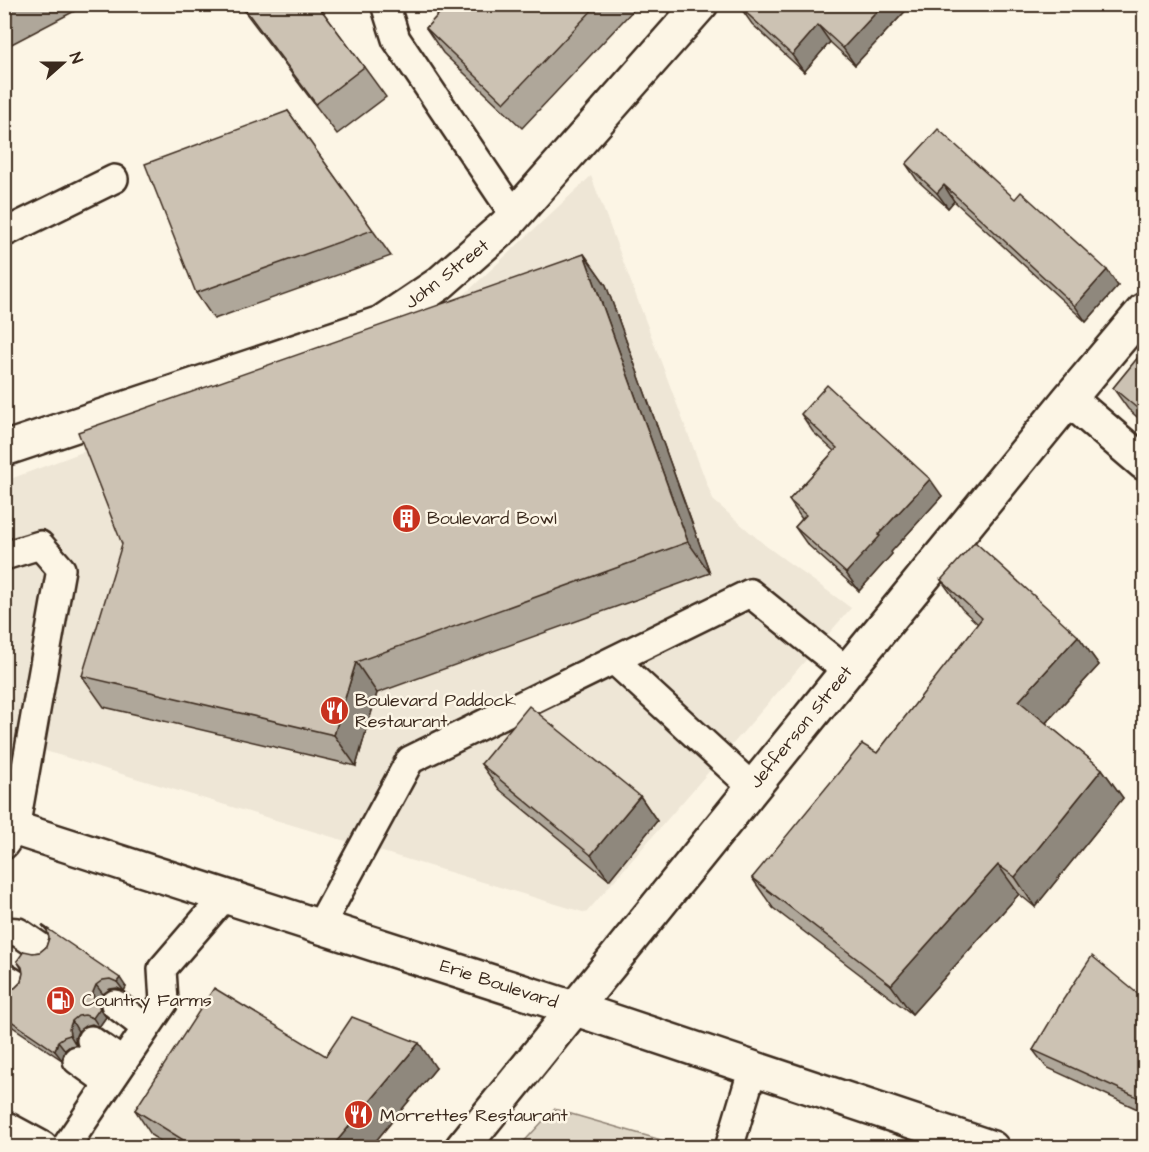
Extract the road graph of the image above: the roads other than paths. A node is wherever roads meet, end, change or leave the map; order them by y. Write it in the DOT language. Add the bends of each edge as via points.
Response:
graph roads {
  1 [pos="385,4"];
  2 [pos="701,4"];
  3 [pos="114,179"];
  4 [pos="515,216"];
  5 [pos="4,233"];
  6 [pos="1144,310"];
  7 [pos="1069,399"];
  8 [pos="4,449"];
  9 [pos="1144,463"];
  10 [pos="4,556"];
  11 [pos="614,660"];
  12 [pos="847,671"];
  13 [pos="752,787"];
  14 [pos="8,833"];
  15 [pos="225,896"];
  16 [pos="320,926"];
  17 [pos="4,931"];
  18 [pos="40,947"];
  19 [pos="116,1004"];
  20 [pos="573,1008"];
  21 [pos="146,1028"];
  22 [pos="84,1050"];
  23 [pos="753,1068"];
  24 [pos="116,1072"];
  25 [pos="4,1128"];
  26 [pos="949,1141"];
  27 [pos="41,1148"];
  28 [pos="65,1148"];
  29 [pos="462,1148"];
  30 [pos="729,1148"];
  31 [pos="992,1148"];
  1 -- 4 [label="lane" via="396,39"];
  2 -- 4 [label="main road, John Street"];
  3 -- 5 [label="lane"];
  4 -- 8 [label="main road, John Street" via="440,284 381,323"];
  6 -- 7 [label="main road, Jefferson Street"];
  7 -- 9 [label="main road"];
  7 -- 12 [label="main road, Jefferson Street"];
  10 -- 14 [label="lane" via="40,545 61,569"];
  11 -- 12 [label="lane" via="750,593"];
  11 -- 13 [label="lane"];
  11 -- 16 [label="lane" via="410,760"];
  12 -- 13 [label="main road, Jefferson Street"];
  13 -- 20 [label="main road, Jefferson Street"];
  14 -- 15 [label="main road, Erie Boulevard"];
  15 -- 16 [label="main road, Erie Boulevard"];
  15 -- 21 [label="lane" via="162,969 164,1002"];
  16 -- 20 [label="main road, Erie Boulevard"];
  17 -- 18 [label="lane" via="18,932"];
  19 -- 21 [label="lane"];
  20 -- 23 [label="main road, Erie Boulevard"];
  20 -- 29 [label="main road, Jefferson Street"];
  21 -- 24 [label="lane"];
  22 -- 24 [label="lane"];
  23 -- 26 [label="main road, Erie Boulevard"];
  23 -- 30 [label="lane"];
  24 -- 28 [label="lane"];
  25 -- 27 [label="main road"];
  26 -- 31 [label="main road, Erie Boulevard"];
}
